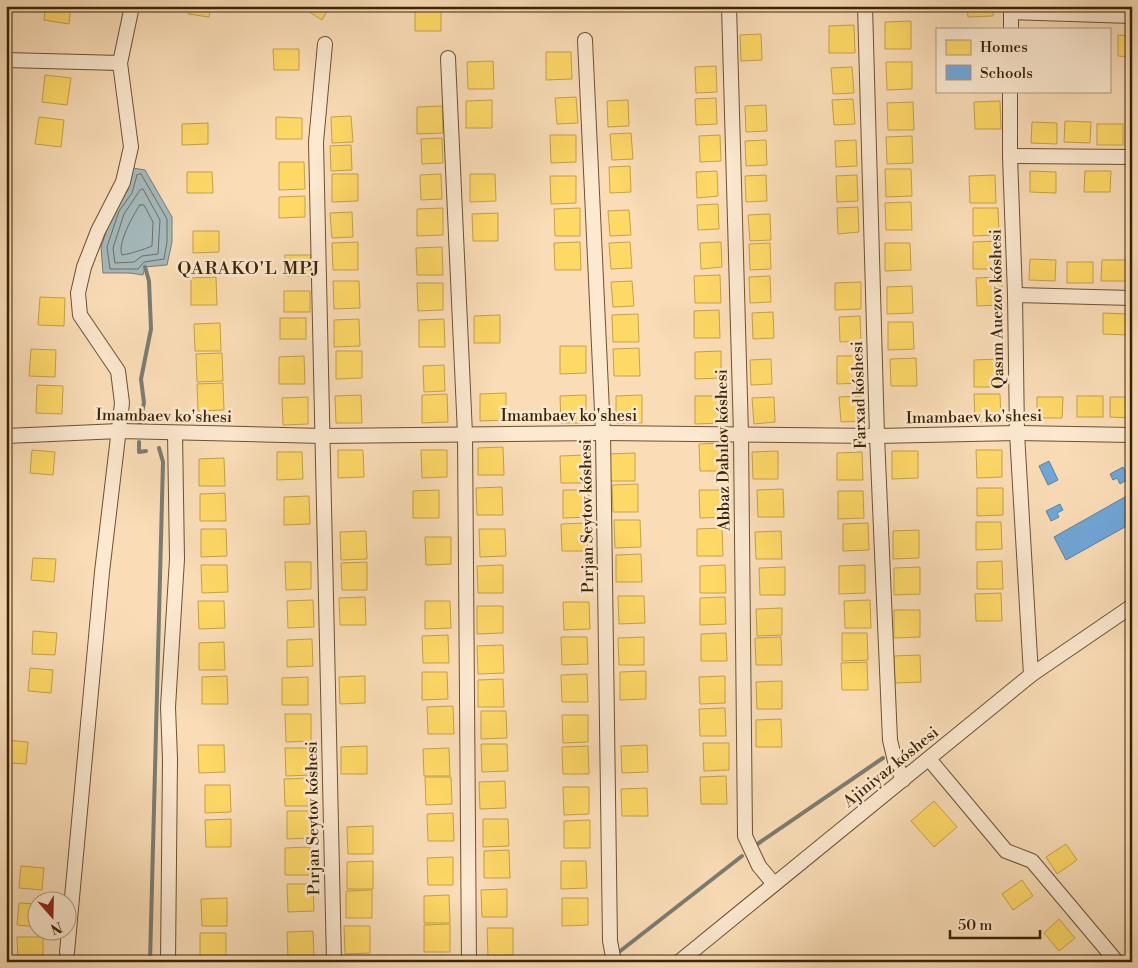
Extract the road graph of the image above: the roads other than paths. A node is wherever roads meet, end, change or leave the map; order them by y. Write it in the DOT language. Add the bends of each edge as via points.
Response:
graph roads {
  1 [pos="132,6"];
  2 [pos="729,6"];
  3 [pos="866,6"];
  4 [pos="1011,9"];
  5 [pos="1132,16"];
  6 [pos="1011,28"];
  7 [pos="585,40"];
  8 [pos="325,44"];
  9 [pos="448,58"];
  10 [pos="6,60"];
  11 [pos="120,62"];
  12 [pos="1010,92"];
  13 [pos="1010,156"];
  14 [pos="1132,157"];
  15 [pos="1015,295"];
  16 [pos="1132,298"];
  17 [pos="120,431"];
  18 [pos="175,433"];
  19 [pos="1017,433"];
  20 [pos="465,434"];
  21 [pos="603,434"];
  22 [pos="740,434"];
  23 [pos="1132,435"];
  24 [pos="6,436"];
  25 [pos="322,436"];
  26 [pos="877,436"];
  27 [pos="1132,606"];
  28 [pos="1031,675"];
  29 [pos="929,759"];
  30 [pos="904,780"];
  31 [pos="774,884"];
  32 [pos="67,952"];
  33 [pos="168,962"];
  34 [pos="334,962"];
  35 [pos="469,962"];
  36 [pos="614,962"];
  37 [pos="679,962"];
  38 [pos="1117,962"];
  1 -- 11 [label="street"];
  2 -- 22 [label="street, Abbaz Dabılov kóshesi"];
  3 -- 26 [label="street, Farxad kóshesi"];
  4 -- 5 [label="street"];
  4 -- 6 [label="street"];
  7 -- 21 [label="street, Pırjan Seytov kóshesi"];
  8 -- 25 [label="street, Pırjan Seytov kóshesi" via="316,142"];
  9 -- 20 [label="street"];
  10 -- 11 [label="street"];
  11 -- 17 [label="street" via="131,147 123,182 98,231 78,293 80,315 118,371 122,403"];
  12 -- 13 [label="street, Qasım Auezov kóshesi"];
  13 -- 14 [label="street"];
  13 -- 15 [label="street, Qasım Auezov kóshesi"];
  15 -- 16 [label="street"];
  15 -- 19 [label="street, Qasım Auezov kóshesi"];
  17 -- 18 [label="street, Imambaev ko'shesi"];
  17 -- 24 [label="street, Imambaev ko'shesi"];
  17 -- 32 [label="street" via="101,582"];
  18 -- 25 [label="street, Imambaev ko'shesi"];
  18 -- 33 [label="street" via="178,559 168,707"];
  19 -- 23 [label="street, Imambaev ko'shesi"];
  19 -- 26 [label="street, Imambaev ko'shesi"];
  19 -- 28 [label="street, Qasım Auezov kóshesi"];
  20 -- 21 [label="street, Imambaev ko'shesi"];
  20 -- 25 [label="street, Imambaev ko'shesi"];
  20 -- 35 [label="street"];
  21 -- 22 [label="street, Imambaev ko'shesi"];
  21 -- 36 [label="street, Pırjan Seytov kóshesi" via="610,941"];
  22 -- 26 [label="street, Imambaev ko'shesi"];
  22 -- 31 [label="street, Abbaz Dabılov kóshesi" via="745,836 759,866"];
  25 -- 34 [label="street, Pırjan Seytov kóshesi"];
  26 -- 30 [label="street, Farxad kóshesi" via="890,740"];
  27 -- 28 [label="street, Ajiniyaz kóshesi"];
  28 -- 29 [label="street, Ajiniyaz kóshesi"];
  29 -- 30 [label="street, Ajiniyaz kóshesi"];
  29 -- 38 [label="street" via="1006,851 1032,861"];
  30 -- 31 [label="street, Ajiniyaz kóshesi"];
  31 -- 37 [label="street, Ajiniyaz kóshesi"];
}
